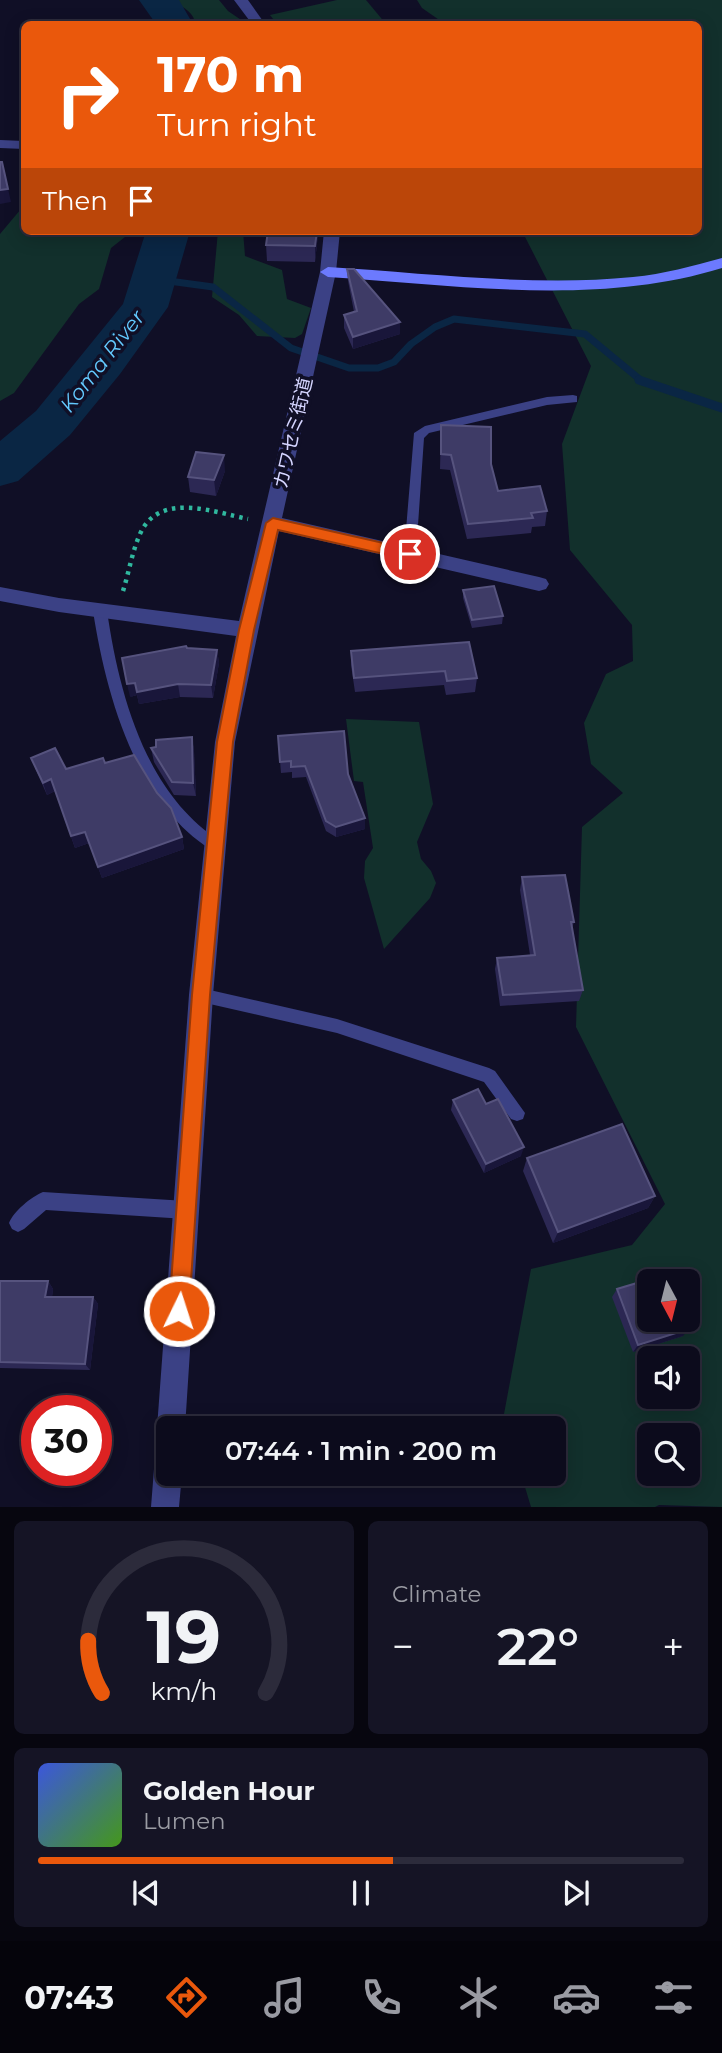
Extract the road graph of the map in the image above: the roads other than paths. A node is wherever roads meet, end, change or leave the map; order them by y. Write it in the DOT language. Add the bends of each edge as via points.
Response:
graph roads {
  1 [pos="241,0"];
  2 [pos="257,21"];
  3 [pos="0,144"];
  4 [pos="21,145"];
  5 [pos="332,235"];
  6 [pos="722,263"];
  7 [pos="328,272"];
  8 [pos="573,399"];
  9 [pos="273,523"];
  10 [pos="410,554"];
  11 [pos="538,584"];
  12 [pos="0,594"];
  13 [pos="100,611"];
  14 [pos="247,630"];
  15 [pos="215,845"];
  16 [pos="201,995"];
  17 [pos="517,1113"];
  18 [pos="186,1210"];
  19 [pos="18,1223"];
  20 [pos="172,1416"];
  21 [pos="167,1486"];
  22 [pos="165,1507"];
  1 -- 2 [label="street"];
  3 -- 4 [label="street"];
  5 -- 7 [label="street, カワセミ街道"];
  6 -- 7 [label="street" via="667,278 580,287"];
  7 -- 9 [label="street, カワセミ街道"];
  8 -- 10 [label="lane" via="474,418 425,430 418,436"];
  9 -- 10 [label="street"];
  9 -- 14 [label="street, カワセミ街道"];
  10 -- 11 [label="street"];
  12 -- 13 [label="street"];
  13 -- 14 [label="street"];
  13 -- 15 [label="lane" via="108,669 121,715 141,758 174,810 199,836"];
  14 -- 15 [label="street, カワセミ街道" via="225,742"];
  15 -- 16 [label="street, カワセミ街道"];
  16 -- 17 [label="lane" via="337,1027 489,1076"];
  16 -- 18 [label="street, カワセミ街道"];
  18 -- 19 [label="lane" via="43,1202"];
  18 -- 20 [label="street, カワセミ街道"];
  21 -- 22 [label="street"];
}
